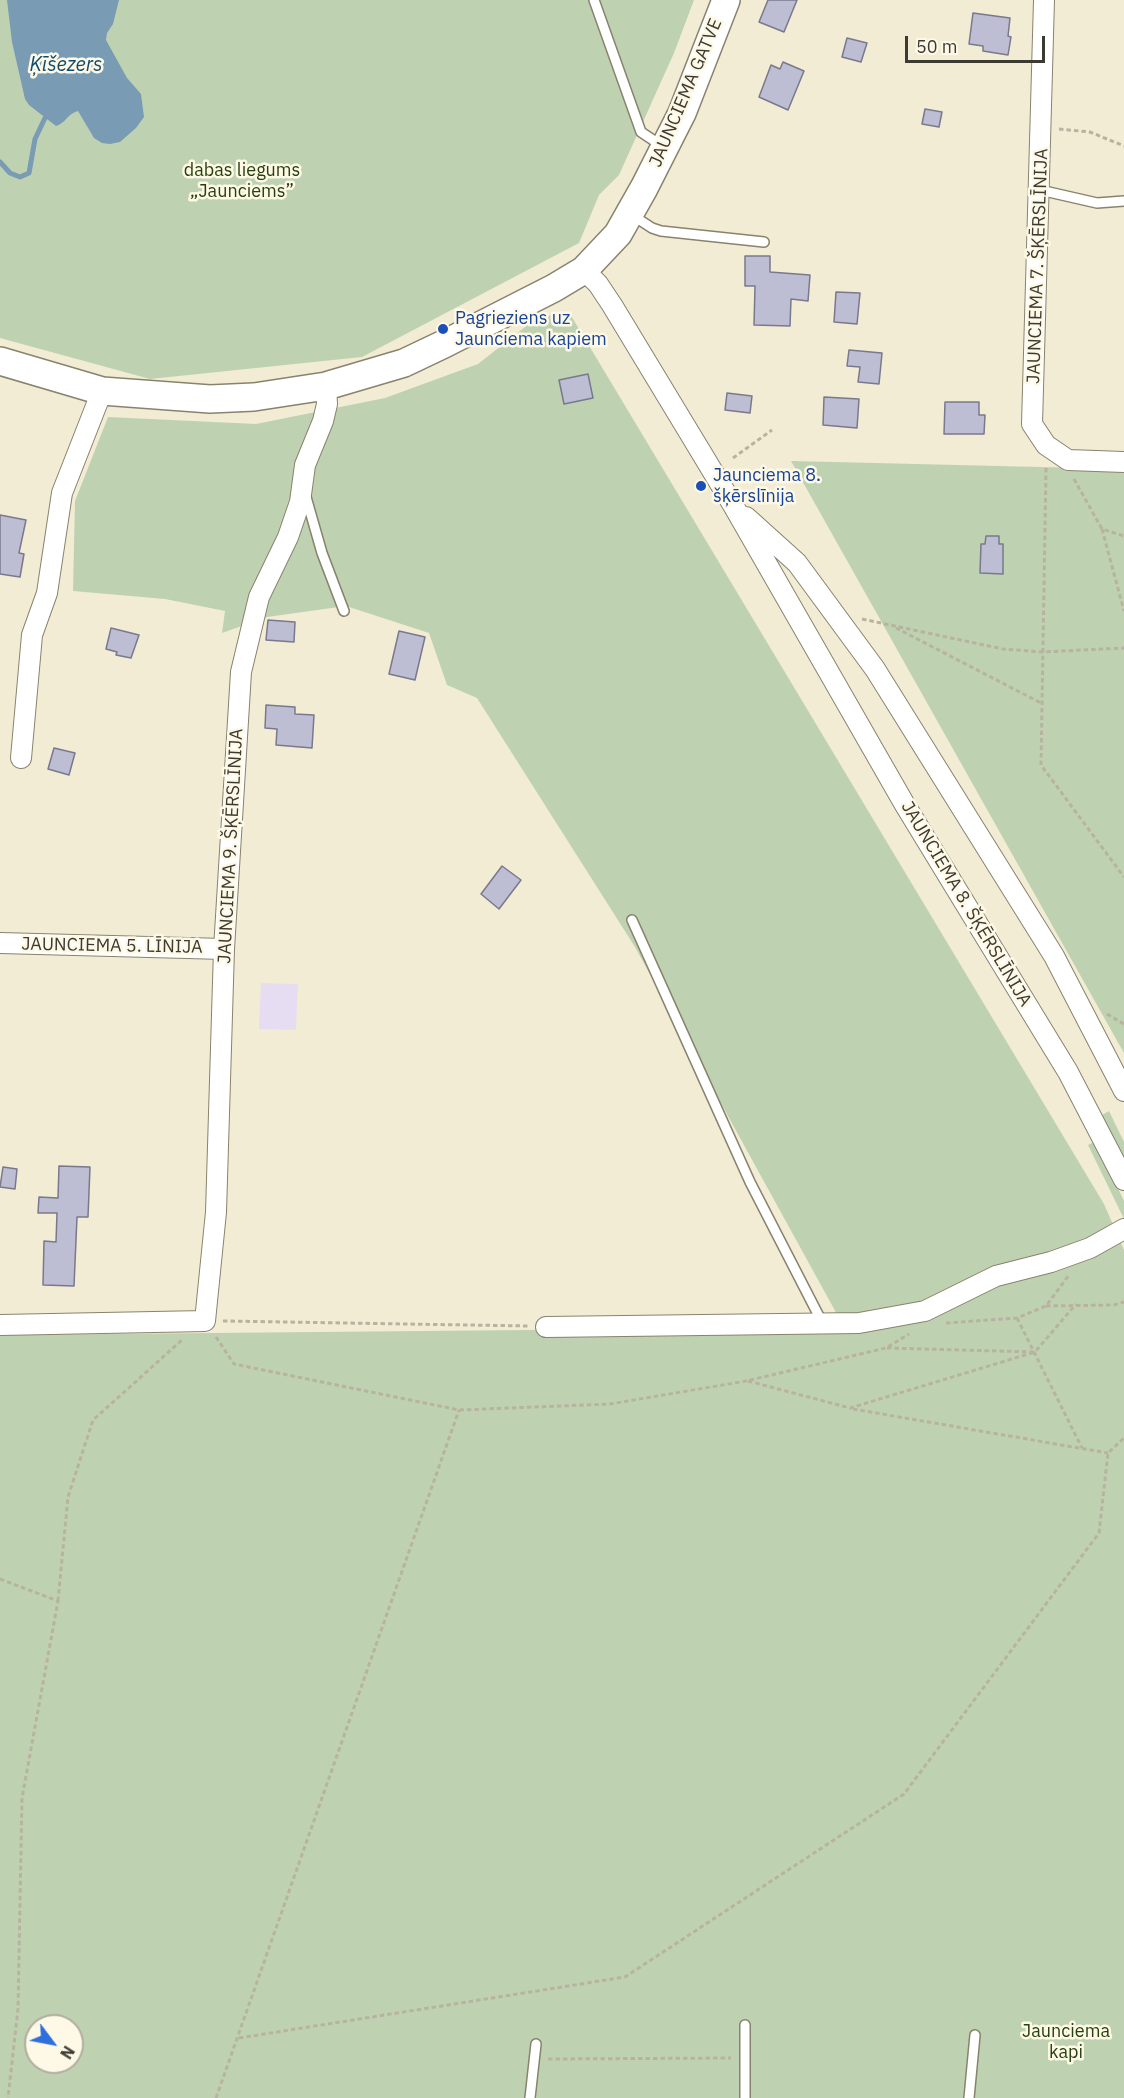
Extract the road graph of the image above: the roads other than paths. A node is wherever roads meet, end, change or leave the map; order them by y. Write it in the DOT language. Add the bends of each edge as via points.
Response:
graph roads {
  1 [pos="594,0"];
  2 [pos="726,0"];
  3 [pos="1044,0"];
  4 [pos="665,147"];
  5 [pos="1040,190"];
  6 [pos="1124,201"];
  7 [pos="630,213"];
  8 [pos="764,242"];
  9 [pos="585,270"];
  10 [pos="0,364"];
  11 [pos="326,386"];
  12 [pos="102,391"];
  13 [pos="1124,462"];
  14 [pos="303,486"];
  15 [pos="732,505"];
  16 [pos="344,612"];
  17 [pos="21,759"];
  18 [pos="632,920"];
  19 [pos="0,943"];
  20 [pos="224,949"];
  21 [pos="1124,1090"];
  22 [pos="1124,1180"];
  23 [pos="1124,1229"];
  24 [pos="823,1324"];
  25 [pos="0,1325"];
  26 [pos="546,1327"];
  27 [pos="745,2025"];
  28 [pos="975,2035"];
  29 [pos="536,2044"];
  30 [pos="530,2098"];
  31 [pos="745,2098"];
  32 [pos="969,2098"];
  1 -- 4 [label="lane" via="640,132"];
  2 -- 4 [label="main road, JAUNCIEMA GATVE"];
  3 -- 5 [label="street, JAUNCIEMA 7. ŠĶĒRSLĪNIJA"];
  4 -- 7 [label="main road, JAUNCIEMA GATVE"];
  5 -- 6 [label="lane" via="1097,203"];
  5 -- 13 [label="street, JAUNCIEMA 7. ŠĶĒRSLĪNIJA" via="1032,424 1046,446 1068,460"];
  7 -- 8 [label="lane" via="661,231"];
  7 -- 9 [label="main road, JAUNCIEMA GATVE" via="618,234"];
  9 -- 11 [label="main road, JAUNCIEMA GATVE" via="405,363"];
  9 -- 15 [label="street, JAUNCIEMA 8. ŠĶĒRSLĪNIJA" via="612,305"];
  10 -- 12 [label="main road, JAUNCIEMA GATVE"];
  11 -- 12 [label="main road, JAUNCIEMA GATVE" via="254,398 210,399"];
  11 -- 14 [label="street, JAUNCIEMA 9. ŠĶĒRSLĪNIJA" via="327,404 305,465"];
  12 -- 17 [label="street" via="62,493 47,593 32,635"];
  14 -- 16 [label="lane"];
  14 -- 20 [label="street, JAUNCIEMA 9. ŠĶĒRSLĪNIJA" via="288,537 258,597 241,672"];
  15 -- 21 [label="street, JAUNCIEMA 8. ŠĶĒRSLĪNIJA" via="797,563 875,669 1054,956"];
  15 -- 22 [label="street, JAUNCIEMA 8. ŠĶĒRSLĪNIJA" via="905,805 1068,1072"];
  18 -- 24 [label="lane" via="750,1182"];
  19 -- 20 [label="street, JAUNCIEMA 5. LĪNIJA"];
  20 -- 25 [label="street, JAUNCIEMA 9. ŠĶĒRSLĪNIJA" via="216,1212 205,1321"];
  23 -- 24 [label="street" via="1090,1248 1052,1262 996,1276 925,1311 860,1323"];
  24 -- 26 [label="street"];
  27 -- 31 [label="lane"];
  28 -- 32 [label="lane"];
  29 -- 30 [label="lane"];
}
